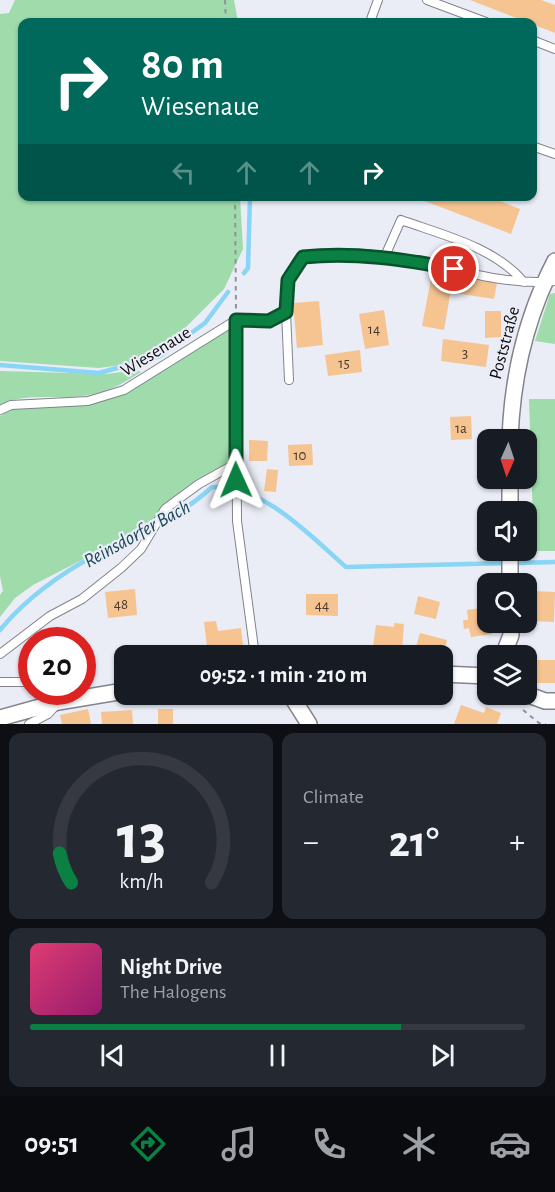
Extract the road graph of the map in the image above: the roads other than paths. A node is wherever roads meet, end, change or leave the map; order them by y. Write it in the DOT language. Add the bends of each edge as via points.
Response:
graph roads {
  1 [pos="378,0"];
  2 [pos="427,0"];
  3 [pos="371,18"];
  4 [pos="475,18"];
  5 [pos="537,42"];
  6 [pos="555,49"];
  7 [pos="537,148"];
  8 [pos="555,154"];
  9 [pos="385,256"];
  10 [pos="555,261"];
  11 [pos="524,282"];
  12 [pos="549,282"];
  13 [pos="286,312"];
  14 [pos="236,320"];
  15 [pos="289,380"];
  16 [pos="0,410"];
  17 [pos="510,429"];
  18 [pos="235,464"];
  19 [pos="254,645"];
  20 [pos="0,654"];
  21 [pos="453,675"];
  22 [pos="477,676"];
  23 [pos="0,681"];
  24 [pos="18,682"];
  25 [pos="114,692"];
  26 [pos="96,693"];
  27 [pos="537,700"];
  28 [pos="555,701"];
  29 [pos="47,705"];
  30 [pos="56,705"];
  31 [pos="297,705"];
  32 [pos="0,718"];
  33 [pos="29,724"];
  34 [pos="309,724"];
  1 -- 3 [label="lane"];
  2 -- 4 [label="lane"];
  5 -- 6 [label="lane"];
  7 -- 8 [label="lane"];
  9 -- 11 [label="lane"];
  9 -- 11 [label="lane, Poststraße" via="401,220 481,250 510,266"];
  9 -- 13 [label="lane" via="337,253 303,257 288,280"];
  10 -- 12 [label="street, Poststraße"];
  11 -- 12 [label="lane"];
  12 -- 17 [label="street, Poststraße" via="523,341 512,396"];
  13 -- 14 [label="lane" via="269,321"];
  13 -- 15 [label="lane"];
  14 -- 16 [label="lane, Wiesenaue" via="124,390 88,401 11,405"];
  14 -- 18 [label="lane"];
  18 -- 19 [label="lane" via="237,521"];
  18 -- 20 [label="lane" via="165,509 135,556 82,599 50,616"];
  21 -- 22 [label="street"];
  23 -- 24 [label="lane"];
  25 -- 26 [label="street"];
  27 -- 28 [label="street"];
  29 -- 32 [label="street"];
  30 -- 33 [label="lane"];
  31 -- 34 [label="street"];
}
